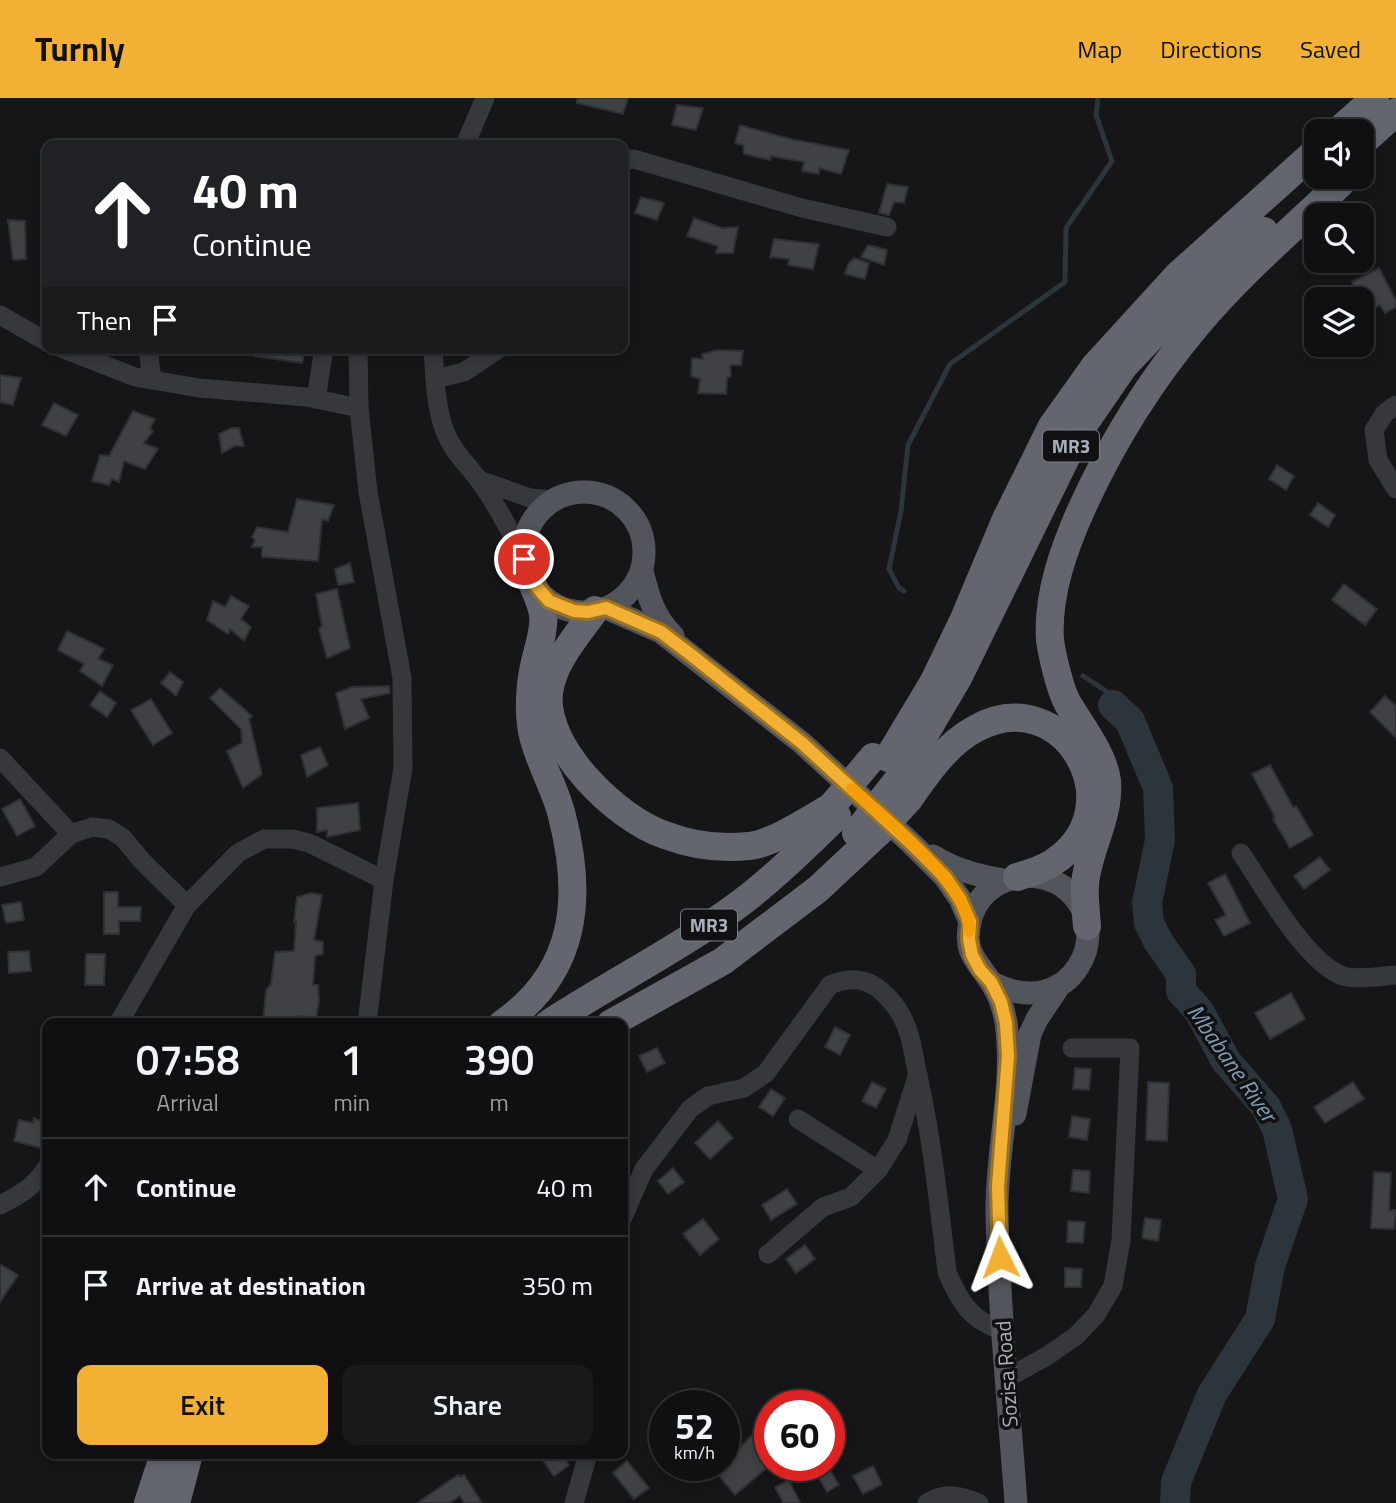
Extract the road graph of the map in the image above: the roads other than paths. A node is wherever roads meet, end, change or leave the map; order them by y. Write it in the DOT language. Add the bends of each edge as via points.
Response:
graph roads {
  1 [pos="485,98"];
  2 [pos="1375,98"];
  3 [pos="1351,119"];
  4 [pos="468,140"];
  5 [pos="628,160"];
  6 [pos="1304,162"];
  7 [pos="1312,189"];
  8 [pos="1335,189"];
  9 [pos="887,227"];
  10 [pos="0,315"];
  11 [pos="42,339"];
  12 [pos="76,354"];
  13 [pos="149,354"];
  14 [pos="323,354"];
  15 [pos="358,354"];
  16 [pos="433,354"];
  17 [pos="491,354"];
  18 [pos="435,379"];
  19 [pos="152,380"];
  20 [pos="316,399"];
  21 [pos="1396,405"];
  22 [pos="359,408"];
  23 [pos="479,480"];
  24 [pos="1396,489"];
  25 [pos="554,500"];
  26 [pos="528,569"];
  27 [pos="642,571"];
  28 [pos="601,609"];
  29 [pos="690,654"];
  30 [pos="0,758"];
  31 [pos="892,773"];
  32 [pos="841,804"];
  33 [pos="71,834"];
  34 [pos="912,844"];
  35 [pos="1241,853"];
  36 [pos="0,877"];
  37 [pos="1011,878"];
  38 [pos="384,880"];
  39 [pos="187,905"];
  40 [pos="970,922"];
  41 [pos="1087,926"];
  42 [pos="1396,975"];
  43 [pos="991,982"];
  44 [pos="1059,986"];
  45 [pos="121,1018"];
  46 [pos="368,1018"];
  47 [pos="510,1018"];
  48 [pos="558,1018"];
  49 [pos="618,1018"];
  50 [pos="1072,1048"];
  51 [pos="918,1074"];
  52 [pos="798,1119"];
  53 [pos="999,1160"];
  54 [pos="878,1170"];
  55 [pos="42,1175"];
  56 [pos="0,1205"];
  57 [pos="628,1206"];
  58 [pos="768,1254"];
  59 [pos="1004,1331"];
  60 [pos="1007,1378"];
  61 [pos="162,1459"];
  62 [pos="188,1459"];
  63 [pos="587,1459"];
  64 [pos="148,1503"];
  65 [pos="176,1503"];
  66 [pos="574,1503"];
  67 [pos="927,1503"];
  68 [pos="979,1503"];
  69 [pos="1016,1503"];
  1 -- 4 [label="street"];
  2 -- 3 [label="highway"];
  5 -- 9 [label="street"];
  6 -- 31 [label="highway, MR3" via="1178,275 1094,367 1052,426"];
  7 -- 31 [label="highway, MR3" via="1181,306 1124,366 1078,433 937,718"];
  8 -- 41 [label="highway" via="1255,263 1163,369 1103,463 1069,537 1053,597 1051,641 1065,699 1092,742 1107,779 1106,808 1085,884"];
  10 -- 11 [label="street"];
  12 -- 19 [label="street"];
  13 -- 19 [label="street"];
  14 -- 20 [label="street"];
  15 -- 22 [label="street"];
  16 -- 18 [label="street"];
  17 -- 18 [label="street" via="464,372"];
  18 -- 23 [label="street" via="444,432 456,455"];
  19 -- 20 [label="street"];
  20 -- 22 [label="street"];
  21 -- 24 [label="street" via="1374,430 1378,460"];
  22 -- 38 [label="street" via="368,492 402,678 403,768"];
  23 -- 25 [label="street" via="530,498"];
  23 -- 26 [label="street" via="506,521"];
  25 -- 26 [label="main road" via="528,528 524,543"];
  25 -- 27 [label="main road" via="591,492 619,502 639,526"];
  26 -- 28 [label="main road" via="549,601 574,611"];
  26 -- 47 [label="highway" via="544,615 534,667 532,731 562,816 573,877 572,918 566,943 541,988"];
  27 -- 28 [label="main road" via="628,593"];
  27 -- 29 [label="main road" via="651,605"];
  28 -- 29 [label="main road" via="661,632"];
  28 -- 32 [label="highway" via="564,652 549,696 553,722 566,752 607,800 663,835 724,847 752,846"];
  29 -- 34 [label="main road" via="802,743"];
  30 -- 33 [label="street"];
  31 -- 32 [label="highway, bridge"];
  31 -- 37 [label="highway" via="933,766 974,729 995,720 1017,718 1059,732 1084,765 1090,803 1086,823 1074,845 1055,862"];
  31 -- 49 [label="highway, MR3, bridge" via="868,833 723,947"];
  32 -- 48 [label="highway, MR3" via="788,864 742,902"];
  33 -- 36 [label="street" via="36,867"];
  33 -- 39 [label="street" via="92,827 109,829"];
  34 -- 37 [label="main road" via="948,866 976,876"];
  34 -- 40 [label="main road" via="945,877"];
  35 -- 42 [label="street" via="1306,948 1326,967 1345,977"];
  37 -- 40 [label="main road" via="982,897"];
  37 -- 41 [label="main road" via="1033,876 1062,887 1083,911"];
  38 -- 39 [label="street" via="309,843 264,839 238,853"];
  38 -- 46 [label="street"];
  39 -- 45 [label="street"];
  40 -- 43 [label="main road" via="972,955"];
  41 -- 44 [label="main road" via="1082,961"];
  43 -- 44 [label="main road" via="1024,995"];
  43 -- 53 [label="main road" via="1006,1023 1008,1056"];
  44 -- 53 [label="main road" via="1030,1034 1018,1107"];
  50 -- 60 [label="street" via="1130,1048 1121,1240 1113,1286 1096,1315 1076,1336"];
  51 -- 54 [label="street" via="897,1140"];
  51 -- 57 [label="street" via="898,1011 876,988 860,979 830,985 766,1073 744,1088 708,1096 690,1109 644,1169"];
  51 -- 59 [label="street" via="947,1272 969,1313"];
  52 -- 54 [label="street"];
  53 -- 59 [label="main road, Sozisa Road" via="997,1212"];
  54 -- 58 [label="street" via="851,1197 823,1207"];
  55 -- 56 [label="street" via="25,1192"];
  59 -- 60 [label="main road, Sozisa Road"];
  60 -- 69 [label="main road, Sozisa Road"];
  61 -- 64 [label="highway"];
  62 -- 65 [label="highway"];
  63 -- 66 [label="street"];
  67 -- 68 [label="street" via="947,1495"];
}
